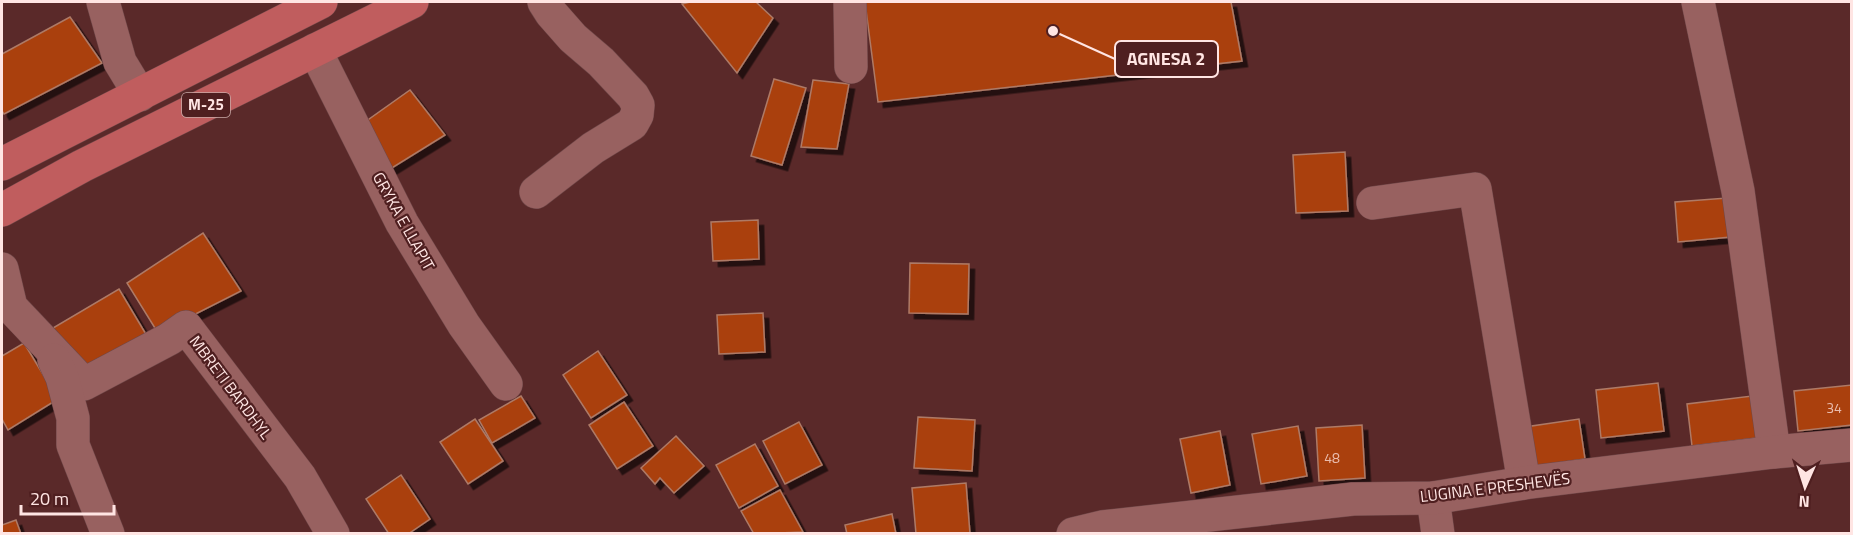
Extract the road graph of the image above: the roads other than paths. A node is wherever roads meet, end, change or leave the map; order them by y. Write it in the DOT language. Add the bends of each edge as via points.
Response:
graph roads {
  1 [pos="103,2"];
  2 [pos="321,2"];
  3 [pos="412,2"];
  4 [pos="544,2"];
  5 [pos="850,2"];
  6 [pos="1698,2"];
  7 [pos="315,50"];
  8 [pos="851,67"];
  9 [pos="140,95"];
  10 [pos="2,164"];
  11 [pos="536,192"];
  12 [pos="1373,203"];
  13 [pos="2,210"];
  14 [pos="2,269"];
  15 [pos="44,340"];
  16 [pos="506,384"];
  17 [pos="1851,445"];
  18 [pos="1774,452"];
  19 [pos="1524,483"];
  20 [pos="1433,498"];
  21 [pos="1092,531"];
  22 [pos="108,534"];
  23 [pos="333,534"];
  24 [pos="1438,534"];
  1 -- 9 [label="street" via="120,62"];
  2 -- 9 [label="main road, M-25"];
  3 -- 7 [label="main road, M-25"];
  4 -- 11 [label="street" via="573,38 633,96 638,115 632,124"];
  5 -- 8 [label="street"];
  6 -- 18 [label="street" via="1738,191"];
  7 -- 13 [label="main road, M-25"];
  7 -- 16 [label="street, GRYKA E LLAPIT" via="402,223 464,325"];
  9 -- 10 [label="main road, M-25"];
  12 -- 19 [label="street" via="1475,189"];
  14 -- 15 [label="street, MBRETI BARDHYL" via="11,307"];
  15 -- 22 [label="street, MBRETI BARDHYL" via="62,377 73,418 73,445"];
  15 -- 23 [label="street, MBRETI BARDHYL" via="84,384 186,327 300,477"];
  17 -- 18 [label="street, LUGINA E PRESHEVËS"];
  18 -- 19 [label="street, LUGINA E PRESHEVËS"];
  19 -- 20 [label="street, LUGINA E PRESHEVËS"];
  20 -- 21 [label="street, LUGINA E PRESHEVËS" via="1353,498"];
  20 -- 24 [label="street"];
}
